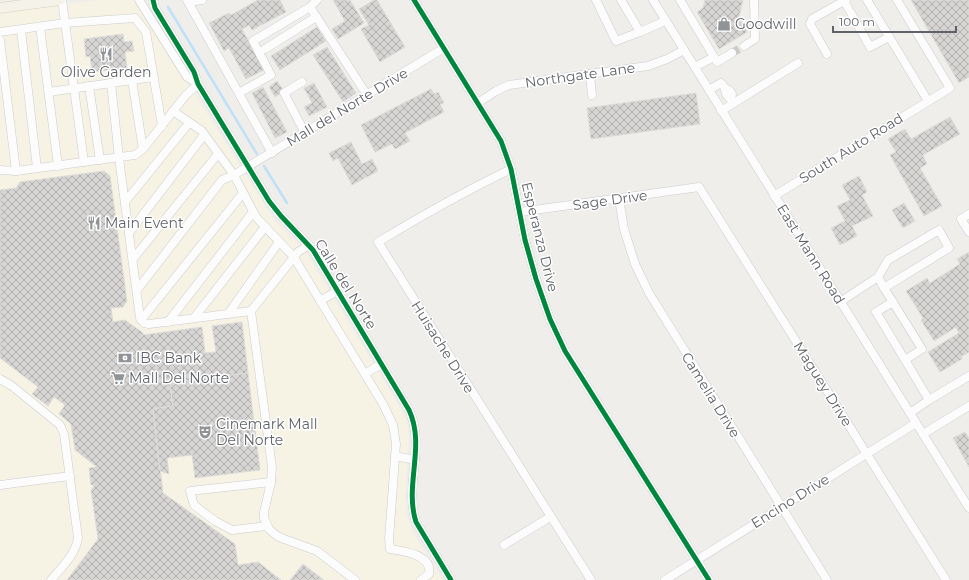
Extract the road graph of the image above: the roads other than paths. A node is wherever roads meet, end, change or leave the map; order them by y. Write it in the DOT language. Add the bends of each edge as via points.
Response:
graph roads {
  1 [pos="61,0"];
  2 [pos="139,0"];
  3 [pos="153,0"];
  4 [pos="202,0"];
  5 [pos="317,0"];
  6 [pos="596,0"];
  7 [pos="621,0"];
  8 [pos="653,0"];
  9 [pos="680,0"];
  10 [pos="754,0"];
  11 [pos="867,0"];
  12 [pos="897,0"];
  13 [pos="188,1"];
  14 [pos="418,1"];
  15 [pos="847,6"];
  16 [pos="310,7"];
  17 [pos="0,8"];
  18 [pos="316,17"];
  19 [pos="666,20"];
  20 [pos="65,23"];
  21 [pos="40,27"];
  22 [pos="21,30"];
  23 [pos="0,32"];
  24 [pos="640,32"];
  25 [pos="889,37"];
  26 [pos="0,40"];
  27 [pos="744,46"];
  28 [pos="444,48"];
  29 [pos="265,49"];
  30 [pos="684,50"];
  31 [pos="732,53"];
  32 [pos="827,54"];
  33 [pos="714,57"];
  34 [pos="798,63"];
  35 [pos="695,67"];
  36 [pos="590,74"];
  37 [pos="153,77"];
  38 [pos="132,80"];
  39 [pos="302,82"];
  40 [pos="111,83"];
  41 [pos="198,84"];
  42 [pos="89,86"];
  43 [pos="73,88"];
  44 [pos="709,90"];
  45 [pos="49,92"];
  46 [pos="239,93"];
  47 [pos="366,95"];
  48 [pos="592,95"];
  49 [pos="3,96"];
  50 [pos="732,101"];
  51 [pos="928,101"];
  52 [pos="478,102"];
  53 [pos="722,110"];
  54 [pos="173,111"];
  55 [pos="189,123"];
  56 [pos="162,126"];
  57 [pos="305,133"];
  58 [pos="204,135"];
  59 [pos="143,149"];
  60 [pos="272,153"];
  61 [pos="218,154"];
  62 [pos="119,158"];
  63 [pos="100,160"];
  64 [pos="84,162"];
  65 [pos="58,166"];
  66 [pos="249,167"];
  67 [pos="37,168"];
  68 [pos="0,170"];
  69 [pos="511,170"];
  70 [pos="16,171"];
  71 [pos="234,175"];
  72 [pos="699,187"];
  73 [pos="243,193"];
  74 [pos="774,196"];
  75 [pos="620,198"];
  76 [pos="125,202"];
  77 [pos="253,212"];
  78 [pos="520,212"];
  79 [pos="969,214"];
  80 [pos="264,226"];
  81 [pos="969,232"];
  82 [pos="129,233"];
  83 [pos="279,242"];
  84 [pos="309,245"];
  85 [pos="293,256"];
  86 [pos="132,259"];
  87 [pos="878,277"];
  88 [pos="884,288"];
  89 [pos="137,290"];
  90 [pos="338,291"];
  91 [pos="320,301"];
  92 [pos="840,302"];
  93 [pos="893,302"];
  94 [pos="251,311"];
  95 [pos="228,314"];
  96 [pos="194,318"];
  97 [pos="141,320"];
  98 [pos="168,322"];
  99 [pos="905,360"];
  100 [pos="381,364"];
  101 [pos="365,374"];
  102 [pos="969,376"];
  103 [pos="0,379"];
  104 [pos="929,400"];
  105 [pos="969,406"];
  106 [pos="910,413"];
  107 [pos="916,423"];
  108 [pos="923,434"];
  109 [pos="867,454"];
  110 [pos="395,456"];
  111 [pos="415,460"];
  112 [pos="70,476"];
  113 [pos="271,482"];
  114 [pos="0,486"];
  115 [pos="781,507"];
  116 [pos="969,508"];
  117 [pos="550,517"];
  118 [pos="267,526"];
  119 [pos="504,545"];
  120 [pos="696,560"];
  121 [pos="51,580"];
  122 [pos="355,580"];
  123 [pos="421,580"];
  124 [pos="451,580"];
  125 [pos="591,580"];
  126 [pos="664,580"];
  127 [pos="709,580"];
  128 [pos="827,580"];
  129 [pos="946,580"];
  1 -- 17 [label="main road"];
  1 -- 20 [label="street"];
  2 -- 41 [label="street" via="186,77"];
  3 -- 41 [label="street, Calle del Norte" via="155,8 194,72"];
  4 -- 13 [label="street"];
  5 -- 16 [label="street"];
  6 -- 24 [label="street" via="616,40"];
  7 -- 24 [label="street"];
  8 -- 19 [label="street, East Mann Road"];
  9 -- 33 [label="street"];
  10 -- 27 [label="street" via="755,39"];
  11 -- 25 [label="street"];
  12 -- 51 [label="street, South Auto Road" via="950,88"];
  13 -- 46 [label="street"];
  14 -- 28 [label="street, Esperanza Drive"];
  15 -- 25 [label="street" via="870,47"];
  15 -- 32 [label="street" via="812,19 810,24"];
  16 -- 18 [label="street"];
  16 -- 46 [label="street" via="253,41 271,75"];
  18 -- 29 [label="street"];
  18 -- 47 [label="street"];
  19 -- 24 [label="street"];
  19 -- 30 [label="street, East Mann Road"];
  20 -- 21 [label="street"];
  20 -- 37 [label="street" via="135,18 146,32"];
  20 -- 43 [label="street"];
  21 -- 22 [label="street"];
  21 -- 45 [label="street"];
  22 -- 23 [label="street"];
  22 -- 67 [label="street"];
  25 -- 51 [label="street"];
  26 -- 49 [label="street"];
  28 -- 47 [label="street, Mall del Norte Drive"];
  28 -- 52 [label="street, Esperanza Drive"];
  30 -- 35 [label="street, East Mann Road"];
  30 -- 36 [label="street, Northgate Lane" via="667,60 648,66"];
  31 -- 33 [label="street" via="717,62"];
  33 -- 35 [label="street"];
  34 -- 50 [label="street"];
  35 -- 44 [label="street, East Mann Road"];
  36 -- 48 [label="street"];
  36 -- 52 [label="street, Northgate Lane" via="509,85"];
  37 -- 38 [label="street"];
  37 -- 56 [label="street"];
  38 -- 40 [label="street"];
  38 -- 59 [label="street"];
  39 -- 57 [label="street" via="284,93"];
  40 -- 42 [label="street"];
  40 -- 62 [label="street"];
  41 -- 54 [label="street"];
  41 -- 66 [label="street, Calle del Norte"];
  42 -- 43 [label="street"];
  42 -- 63 [label="street"];
  43 -- 45 [label="street"];
  43 -- 64 [label="street"];
  44 -- 50 [label="street" via="721,83 732,94"];
  44 -- 53 [label="street, East Mann Road"];
  45 -- 65 [label="street"];
  46 -- 60 [label="street"];
  47 -- 57 [label="street, Mall del Norte Drive"];
  49 -- 70 [label="street"];
  50 -- 53 [label="street"];
  51 -- 74 [label="street, South Auto Road"];
  52 -- 69 [label="street, Esperanza Drive" via="501,141"];
  53 -- 74 [label="street, East Mann Road"];
  54 -- 55 [label="street"];
  54 -- 56 [label="street"];
  55 -- 58 [label="street"];
  55 -- 76 [label="street"];
  56 -- 59 [label="street"];
  57 -- 60 [label="street, Mall del Norte Drive"];
  58 -- 61 [label="street"];
  58 -- 82 [label="street"];
  59 -- 62 [label="street" via="135,155"];
  60 -- 66 [label="street, Mall del Norte Drive"];
  61 -- 71 [label="street"];
  61 -- 86 [label="street"];
  62 -- 63 [label="street"];
  62 -- 76 [label="street"];
  63 -- 64 [label="street"];
  64 -- 65 [label="street"];
  65 -- 67 [label="street"];
  66 -- 71 [label="street, Mall del Norte Drive"];
  66 -- 84 [label="street, Calle del Norte" via="280,216"];
  67 -- 70 [label="street"];
  68 -- 70 [label="street"];
  69 -- 78 [label="street, Esperanza Drive"];
  69 -- 117 [label="street, Huisache Drive" via="428,211 378,242"];
  71 -- 73 [label="street"];
  71 -- 89 [label="street, Mall del Norte Drive" via="222,180"];
  72 -- 75 [label="street, Sage Drive"];
  72 -- 109 [label="street, Maguey Drive"];
  73 -- 77 [label="street"];
  73 -- 97 [label="street"];
  74 -- 92 [label="street, East Mann Road"];
  75 -- 78 [label="street, Sage Drive"];
  75 -- 115 [label="street, Camelia Drive" via="624,229 648,293"];
  76 -- 82 [label="street"];
  77 -- 80 [label="street"];
  77 -- 98 [label="street"];
  78 -- 120 [label="street, Esperanza Drive" via="536,279 565,352"];
  79 -- 81 [label="street" via="961,219"];
  80 -- 83 [label="street"];
  80 -- 96 [label="street"];
  82 -- 86 [label="street"];
  83 -- 85 [label="street"];
  83 -- 95 [label="street"];
  84 -- 85 [label="street"];
  84 -- 90 [label="street, Calle del Norte"];
  85 -- 91 [label="street"];
  85 -- 94 [label="street"];
  86 -- 89 [label="street"];
  87 -- 88 [label="street"];
  87 -- 88 [label="street" via="888,260 939,230 949,248"];
  87 -- 92 [label="street"];
  88 -- 93 [label="street"];
  89 -- 97 [label="street"];
  90 -- 91 [label="street"];
  90 -- 100 [label="street, Calle del Norte"];
  91 -- 101 [label="street"];
  92 -- 106 [label="street, East Mann Road"];
  93 -- 99 [label="street" via="922,350"];
  93 -- 99 [label="street" via="876,312"];
  94 -- 95 [label="street"];
  94 -- 113 [label="street" via="272,467"];
  95 -- 96 [label="street"];
  96 -- 98 [label="street"];
  97 -- 98 [label="street" via="149,324"];
  99 -- 104 [label="street"];
  100 -- 101 [label="street"];
  100 -- 111 [label="street, Calle del Norte" via="413,420 416,438"];
  101 -- 110 [label="street" via="393,425"];
  102 -- 104 [label="street"];
  103 -- 112 [label="street" via="63,429"];
  104 -- 106 [label="street"];
  105 -- 108 [label="street"];
  106 -- 107 [label="street, East Mann Road"];
  107 -- 108 [label="street, East Mann Road"];
  107 -- 109 [label="street, Encino Drive"];
  108 -- 116 [label="street, East Mann Road"];
  109 -- 115 [label="street, Encino Drive"];
  109 -- 129 [label="street, Maguey Drive"];
  110 -- 111 [label="street"];
  110 -- 123 [label="street" via="390,549 403,551 426,561 429,565 429,574"];
  111 -- 124 [label="street, Calle del Norte" via="413,514"];
  112 -- 114 [label="street"];
  112 -- 121 [label="street" via="77,545"];
  113 -- 118 [label="street" via="264,512"];
  113 -- 118 [label="street" via="190,491 194,505 232,530"];
  115 -- 120 [label="street, Encino Drive"];
  115 -- 128 [label="street, Camelia Drive"];
  117 -- 119 [label="street"];
  117 -- 125 [label="street, Huisache Drive"];
  118 -- 122 [label="street" via="277,536 317,551"];
  120 -- 126 [label="street, Encino Drive"];
  120 -- 127 [label="street, Esperanza Drive"];
}
